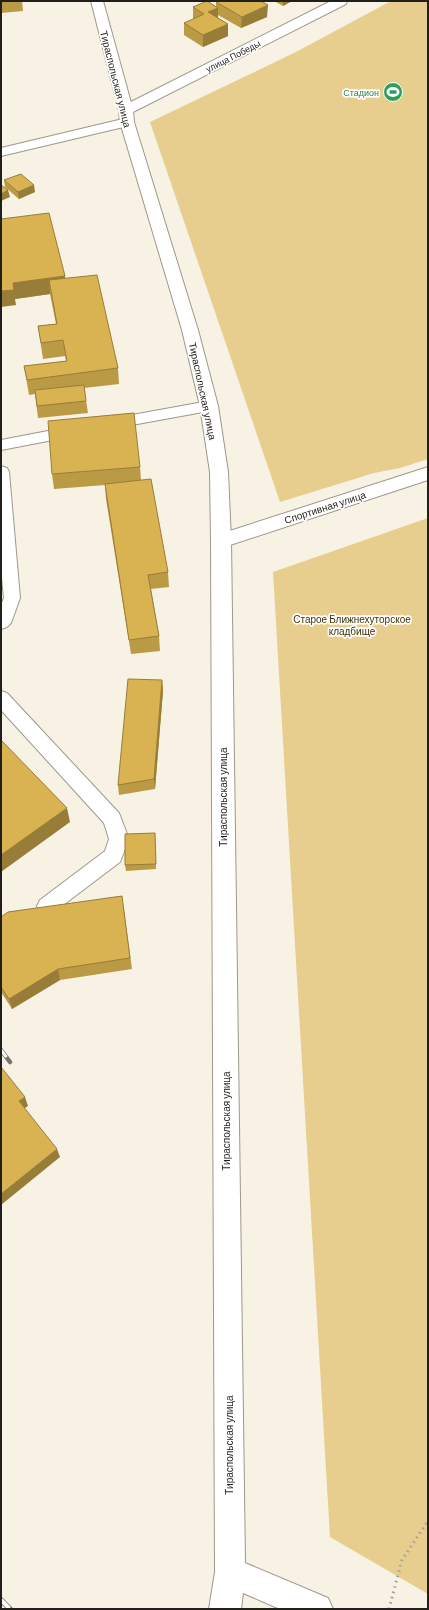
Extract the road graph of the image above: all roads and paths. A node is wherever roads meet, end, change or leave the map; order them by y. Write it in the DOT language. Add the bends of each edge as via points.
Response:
graph roads {
  1 [pos="97,1"];
  2 [pos="341,1"];
  3 [pos="126,116"];
  4 [pos="1,152"];
  5 [pos="209,406"];
  6 [pos="1,445"];
  7 [pos="1,472"];
  8 [pos="428,473"];
  9 [pos="221,541"];
  10 [pos="1,622"];
  11 [pos="1,698"];
  12 [pos="47,906"];
  13 [pos="428,1521"];
  14 [pos="230,1572"];
  15 [pos="225,1609"];
  16 [pos="317,1609"];
  17 [pos="389,1609"];
  1 -- 3 [label="street, Тираспольская улица"];
  2 -- 3 [label="street, улица Победы"];
  3 -- 4 [label="street, улица Победы"];
  3 -- 5 [label="street, Тираспольская улица" via="190,330"];
  5 -- 6 [label="lane"];
  5 -- 9 [label="street, Тираспольская улица" via="219,472"];
  7 -- 10 [label="lane" via="12,598"];
  8 -- 9 [label="street, Спортивная улица"];
  9 -- 14 [label="street, Тираспольская улица"];
  11 -- 12 [label="lane" via="112,819 119,839 113,856"];
  13 -- 17 [label="path" via="402,1560"];
  14 -- 15 [label="street, Тираспольская улица"];
  14 -- 16 [label="street"];
}
